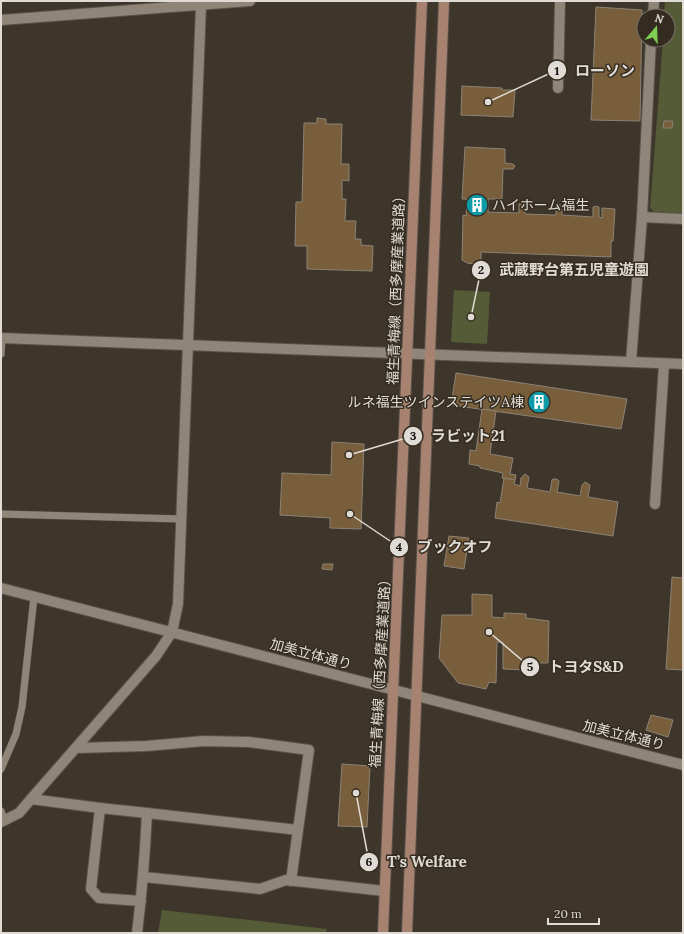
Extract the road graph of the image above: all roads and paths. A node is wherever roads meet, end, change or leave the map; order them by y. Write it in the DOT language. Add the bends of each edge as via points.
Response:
graph roads {
  1 [pos="250,1"];
  2 [pos="422,1"];
  3 [pos="444,1"];
  4 [pos="560,1"];
  5 [pos="201,4"];
  6 [pos="1,20"];
  7 [pos="651,48"];
  8 [pos="558,88"];
  9 [pos="642,217"];
  10 [pos="683,219"];
  11 [pos="1,338"];
  12 [pos="187,345"];
  13 [pos="408,353"];
  14 [pos="1,354"];
  15 [pos="430,354"];
  16 [pos="631,362"];
  17 [pos="664,364"];
  18 [pos="683,364"];
  19 [pos="655,504"];
  20 [pos="1,514"];
  21 [pos="181,519"];
  22 [pos="1,588"];
  23 [pos="34,597"];
  24 [pos="172,632"];
  25 [pos="393,690"];
  26 [pos="417,696"];
  27 [pos="76,748"];
  28 [pos="683,765"];
  29 [pos="1,769"];
  30 [pos="31,799"];
  31 [pos="100,808"];
  32 [pos="1,811"];
  33 [pos="147,813"];
  34 [pos="3,821"];
  35 [pos="298,830"];
  36 [pos="144,877"];
  37 [pos="292,881"];
  38 [pos="384,891"];
  39 [pos="141,902"];
  40 [pos="137,933"];
  41 [pos="383,933"];
  42 [pos="407,933"];
  1 -- 5 [label="street"];
  2 -- 13 [label="main road, 福生青梅線（西多摩産業道路）"];
  3 -- 15 [label="main road"];
  4 -- 8 [label="street"];
  5 -- 6 [label="street"];
  5 -- 12 [label="street"];
  7 -- 9 [label="street"];
  9 -- 10 [label="street"];
  9 -- 16 [label="street"];
  11 -- 12 [label="street"];
  11 -- 14 [label="lane"];
  12 -- 13 [label="street"];
  12 -- 21 [label="street"];
  13 -- 15 [label="street"];
  13 -- 25 [label="main road, 福生青梅線（西多摩産業道路）"];
  15 -- 16 [label="street"];
  15 -- 26 [label="main road"];
  16 -- 17 [label="street"];
  17 -- 18 [label="street"];
  17 -- 19 [label="street"];
  20 -- 21 [label="lane"];
  21 -- 24 [label="street" via="178,604"];
  22 -- 23 [label="street, 加美立体通り"];
  23 -- 24 [label="street, 加美立体通り"];
  23 -- 29 [label="lane" via="22,706 16,734"];
  24 -- 25 [label="street, 加美立体通り"];
  24 -- 27 [label="street" via="156,656"];
  25 -- 26 [label="street, 加美立体通り"];
  25 -- 38 [label="main road, 福生青梅線（西多摩産業道路）"];
  26 -- 28 [label="street, 加美立体通り"];
  26 -- 42 [label="main road"];
  27 -- 30 [label="street"];
  27 -- 35 [label="street" via="204,741 249,742 309,750"];
  30 -- 31 [label="street"];
  30 -- 34 [label="street" via="19,812"];
  31 -- 33 [label="street"];
  31 -- 39 [label="street" via="91,889 98,898"];
  32 -- 34 [label="lane"];
  33 -- 35 [label="street"];
  33 -- 36 [label="street"];
  35 -- 37 [label="street"];
  36 -- 37 [label="street" via="260,889 286,880"];
  36 -- 39 [label="street"];
  37 -- 38 [label="street"];
  38 -- 41 [label="main road, 福生青梅線（西多摩産業道路）"];
  39 -- 40 [label="street"];
}
